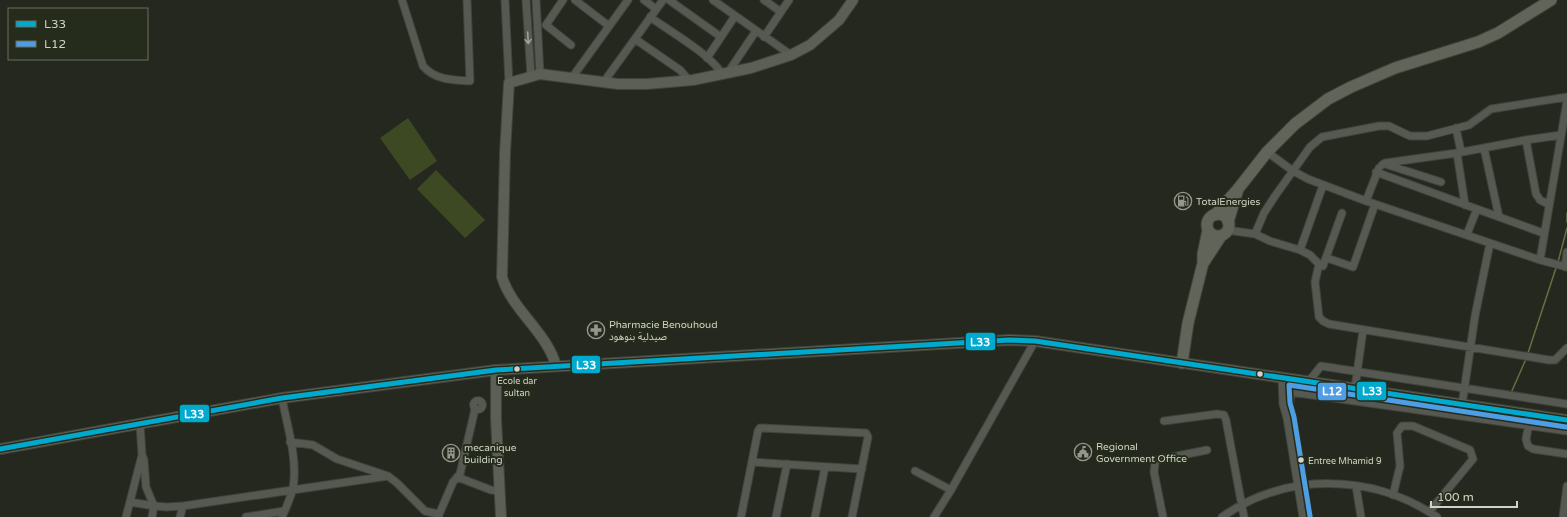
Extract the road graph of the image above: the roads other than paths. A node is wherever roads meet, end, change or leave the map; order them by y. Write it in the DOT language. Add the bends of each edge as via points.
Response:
graph roads {
  1 [pos="402,0"];
  2 [pos="467,0"];
  3 [pos="505,0"];
  4 [pos="526,0"];
  5 [pos="536,0"];
  6 [pos="563,0"];
  7 [pos="575,0"];
  8 [pos="628,0"];
  9 [pos="644,0"];
  10 [pos="662,0"];
  11 [pos="669,0"];
  12 [pos="712,0"];
  13 [pos="764,0"];
  14 [pos="790,0"];
  15 [pos="853,0"];
  16 [pos="1551,0"];
  17 [pos="656,9"];
  18 [pos="781,12"];
  19 [pos="735,16"];
  20 [pos="650,17"];
  21 [pos="610,26"];
  22 [pos="756,30"];
  23 [pos="721,37"];
  24 [pos="764,37"];
  25 [pos="635,38"];
  26 [pos="571,45"];
  27 [pos="791,56"];
  28 [pos="707,58"];
  29 [pos="725,74"];
  30 [pos="535,75"];
  31 [pos="571,79"];
  32 [pos="689,80"];
  33 [pos="509,83"];
  34 [pos="604,83"];
  35 [pos="1567,97"];
  36 [pos="1567,101"];
  37 [pos="1456,128"];
  38 [pos="1561,135"];
  39 [pos="1526,140"];
  40 [pos="1484,148"];
  41 [pos="1267,152"];
  42 [pos="1459,153"];
  43 [pos="1382,165"];
  44 [pos="1293,171"];
  45 [pos="1376,172"];
  46 [pos="1441,182"];
  47 [pos="1322,185"];
  48 [pos="1238,189"];
  49 [pos="1366,201"];
  50 [pos="1375,204"];
  51 [pos="1548,204"];
  52 [pos="1465,205"];
  53 [pos="1477,209"];
  54 [pos="1342,213"];
  55 [pos="1215,215"];
  56 [pos="1499,217"];
  57 [pos="1226,229"];
  58 [pos="1208,230"];
  59 [pos="1543,233"];
  60 [pos="1255,234"];
  61 [pos="1467,234"];
  62 [pos="1490,243"];
  63 [pos="1300,250"];
  64 [pos="1567,252"];
  65 [pos="1327,258"];
  66 [pos="1540,260"];
  67 [pos="1203,263"];
  68 [pos="1319,264"];
  69 [pos="1566,267"];
  70 [pos="1363,330"];
  71 [pos="1035,341"];
  72 [pos="1470,346"];
  73 [pos="1567,348"];
  74 [pos="1182,363"];
  75 [pos="556,366"];
  76 [pos="496,370"];
  77 [pos="1356,372"];
  78 [pos="1286,378"];
  79 [pos="1309,381"];
  80 [pos="1355,388"];
  81 [pos="1464,389"];
  82 [pos="1291,392"];
  83 [pos="282,398"];
  84 [pos="1567,404"];
  85 [pos="1462,405"];
  86 [pos="475,409"];
  87 [pos="1531,414"];
  88 [pos="1288,418"];
  89 [pos="1567,420"];
  90 [pos="1164,421"];
  91 [pos="140,424"];
  92 [pos="1529,426"];
  93 [pos="1567,431"];
  94 [pos="290,442"];
  95 [pos="0,449"];
  96 [pos="1207,450"];
  97 [pos="1567,454"];
  98 [pos="142,455"];
  99 [pos="752,462"];
  100 [pos="787,464"];
  101 [pos="825,467"];
  102 [pos="862,469"];
  103 [pos="915,471"];
  104 [pos="388,476"];
  105 [pos="457,477"];
  106 [pos="1298,486"];
  107 [pos="1356,486"];
  108 [pos="1567,486"];
  109 [pos="293,489"];
  110 [pos="952,490"];
  111 [pos="499,491"];
  112 [pos="1393,495"];
  113 [pos="130,502"];
  114 [pos="1241,504"];
  115 [pos="154,506"];
  116 [pos="183,506"];
  117 [pos="283,514"];
  118 [pos="438,515"];
  119 [pos="1433,515"];
  120 [pos="126,517"];
  121 [pos="152,517"];
  122 [pos="180,517"];
  123 [pos="246,517"];
  124 [pos="501,517"];
  125 [pos="741,517"];
  126 [pos="776,517"];
  127 [pos="815,517"];
  128 [pos="852,517"];
  129 [pos="934,517"];
  130 [pos="1162,517"];
  131 [pos="1222,517"];
  132 [pos="1244,517"];
  133 [pos="1303,517"];
  134 [pos="1362,517"];
  135 [pos="1563,517"];
  1 -- 2 [label="street" via="423,66 430,75 470,81"];
  3 -- 33 [label="street"];
  4 -- 30 [label="street, one-way"];
  5 -- 30 [label="street"];
  6 -- 26 [label="street" via="546,25"];
  7 -- 21 [label="street"];
  8 -- 21 [label="street"];
  9 -- 17 [label="street"];
  10 -- 17 [label="street"];
  11 -- 23 [label="street"];
  12 -- 19 [label="street"];
  13 -- 18 [label="street"];
  14 -- 18 [label="street"];
  15 -- 27 [label="main road" via="825,34"];
  16 -- 41 [label="main road" via="1516,24 1492,36 1395,68 1350,87 1311,112"];
  17 -- 20 [label="street"];
  18 -- 24 [label="street"];
  19 -- 22 [label="street"];
  19 -- 23 [label="street"];
  20 -- 25 [label="street"];
  20 -- 28 [label="street"];
  21 -- 31 [label="street"];
  22 -- 24 [label="street"];
  22 -- 29 [label="street"];
  23 -- 28 [label="street"];
  24 -- 27 [label="street"];
  25 -- 32 [label="street" via="680,70"];
  25 -- 34 [label="street"];
  27 -- 29 [label="main road"];
  28 -- 29 [label="street"];
  29 -- 32 [label="main road"];
  30 -- 31 [label="main road"];
  30 -- 33 [label="main road"];
  31 -- 34 [label="main road"];
  32 -- 34 [label="main road" via="647,84"];
  33 -- 75 [label="main road" via="502,277 508,290 552,352"];
  35 -- 37 [label="street" via="1491,109 1469,125"];
  36 -- 38 [label="street"];
  37 -- 42 [label="street"];
  37 -- 44 [label="street" via="1422,136 1406,135 1389,126 1379,126 1329,135 1316,141"];
  38 -- 39 [label="street"];
  38 -- 51 [label="street"];
  39 -- 40 [label="street"];
  39 -- 51 [label="street" via="1536,194 1540,200"];
  40 -- 42 [label="street"];
  40 -- 56 [label="street"];
  41 -- 44 [label="street"];
  41 -- 48 [label="main road"];
  42 -- 43 [label="street" via="1388,162"];
  42 -- 52 [label="street"];
  43 -- 45 [label="street"];
  43 -- 46 [label="street" via="1390,165"];
  44 -- 47 [label="street"];
  44 -- 60 [label="street" via="1264,213"];
  45 -- 49 [label="street"];
  45 -- 52 [label="street"];
  47 -- 49 [label="street"];
  47 -- 63 [label="street"];
  48 -- 55 [label="main road"];
  48 -- 57 [label="main road"];
  49 -- 50 [label="street"];
  50 -- 61 [label="street"];
  50 -- 65 [label="street" via="1353,267"];
  51 -- 59 [label="street"];
  52 -- 53 [label="street"];
  53 -- 56 [label="street"];
  53 -- 61 [label="street"];
  54 -- 65 [label="street"];
  55 -- 57 [label="main road" via="1222,215"];
  55 -- 58 [label="main road" via="1208,221"];
  56 -- 59 [label="street"];
  57 -- 58 [label="main road" via="1213,235"];
  57 -- 60 [label="street"];
  57 -- 67 [label="main road"];
  58 -- 67 [label="main road"];
  59 -- 66 [label="street"];
  60 -- 63 [label="street"];
  61 -- 62 [label="street"];
  62 -- 66 [label="street"];
  62 -- 72 [label="street"];
  63 -- 68 [label="street"];
  64 -- 69 [label="street"];
  65 -- 68 [label="street" via="1323,266"];
  66 -- 69 [label="street"];
  67 -- 74 [label="main road" via="1188,323"];
  68 -- 70 [label="street" via="1315,282 1320,317 1329,324"];
  70 -- 72 [label="street"];
  70 -- 77 [label="street"];
  71 -- 74 [label="main road"];
  71 -- 75 [label="main road" via="1009,340"];
  71 -- 110 [label="street"];
  72 -- 73 [label="street" via="1549,360 1555,360"];
  72 -- 81 [label="street"];
  74 -- 78 [label="main road"];
  75 -- 76 [label="main road"];
  76 -- 83 [label="main road"];
  76 -- 111 [label="main road"];
  77 -- 79 [label="street" via="1321,366"];
  77 -- 80 [label="street"];
  77 -- 81 [label="street"];
  78 -- 79 [label="main road"];
  78 -- 82 [label="street"];
  78 -- 88 [label="street" via="1283,404"];
  79 -- 80 [label="main road"];
  80 -- 85 [label="main road"];
  81 -- 84 [label="street"];
  81 -- 85 [label="street"];
  82 -- 88 [label="street"];
  82 -- 92 [label="street"];
  83 -- 91 [label="main road"];
  83 -- 94 [label="street"];
  85 -- 87 [label="main road"];
  86 -- 105 [label="street" via="460,474"];
  87 -- 89 [label="main road"];
  87 -- 92 [label="street"];
  88 -- 106 [label="street"];
  90 -- 114 [label="street" via="1224,415"];
  91 -- 95 [label="main road"];
  91 -- 98 [label="street"];
  92 -- 93 [label="street"];
  92 -- 97 [label="street" via="1526,443 1530,448"];
  94 -- 104 [label="street" via="313,445 337,459"];
  94 -- 109 [label="street"];
  96 -- 130 [label="street" via="1157,460 1154,472"];
  98 -- 113 [label="street"];
  98 -- 115 [label="street" via="146,487"];
  99 -- 100 [label="street"];
  99 -- 102 [label="street" via="760,428 866,433 868,437"];
  99 -- 125 [label="street"];
  100 -- 101 [label="street"];
  100 -- 126 [label="street"];
  101 -- 102 [label="street"];
  101 -- 127 [label="street"];
  102 -- 128 [label="street"];
  103 -- 110 [label="street"];
  104 -- 109 [label="street"];
  104 -- 118 [label="street" via="425,510"];
  105 -- 111 [label="street"];
  105 -- 118 [label="street"];
  106 -- 107 [label="street" via="1321,483"];
  106 -- 114 [label="street" via="1276,490"];
  106 -- 133 [label="street"];
  107 -- 112 [label="street"];
  107 -- 134 [label="street"];
  108 -- 135 [label="street"];
  109 -- 116 [label="street"];
  109 -- 117 [label="street"];
  110 -- 129 [label="street"];
  111 -- 124 [label="main road"];
  112 -- 119 [label="street"];
  112 -- 119 [label="street" via="1400,466 1397,433 1402,426 1413,426 1470,450 1473,458"];
  113 -- 115 [label="street"];
  113 -- 120 [label="street"];
  114 -- 131 [label="street"];
  114 -- 132 [label="street"];
  115 -- 116 [label="street"];
  115 -- 121 [label="street"];
  116 -- 122 [label="street"];
  117 -- 123 [label="street"];
}
